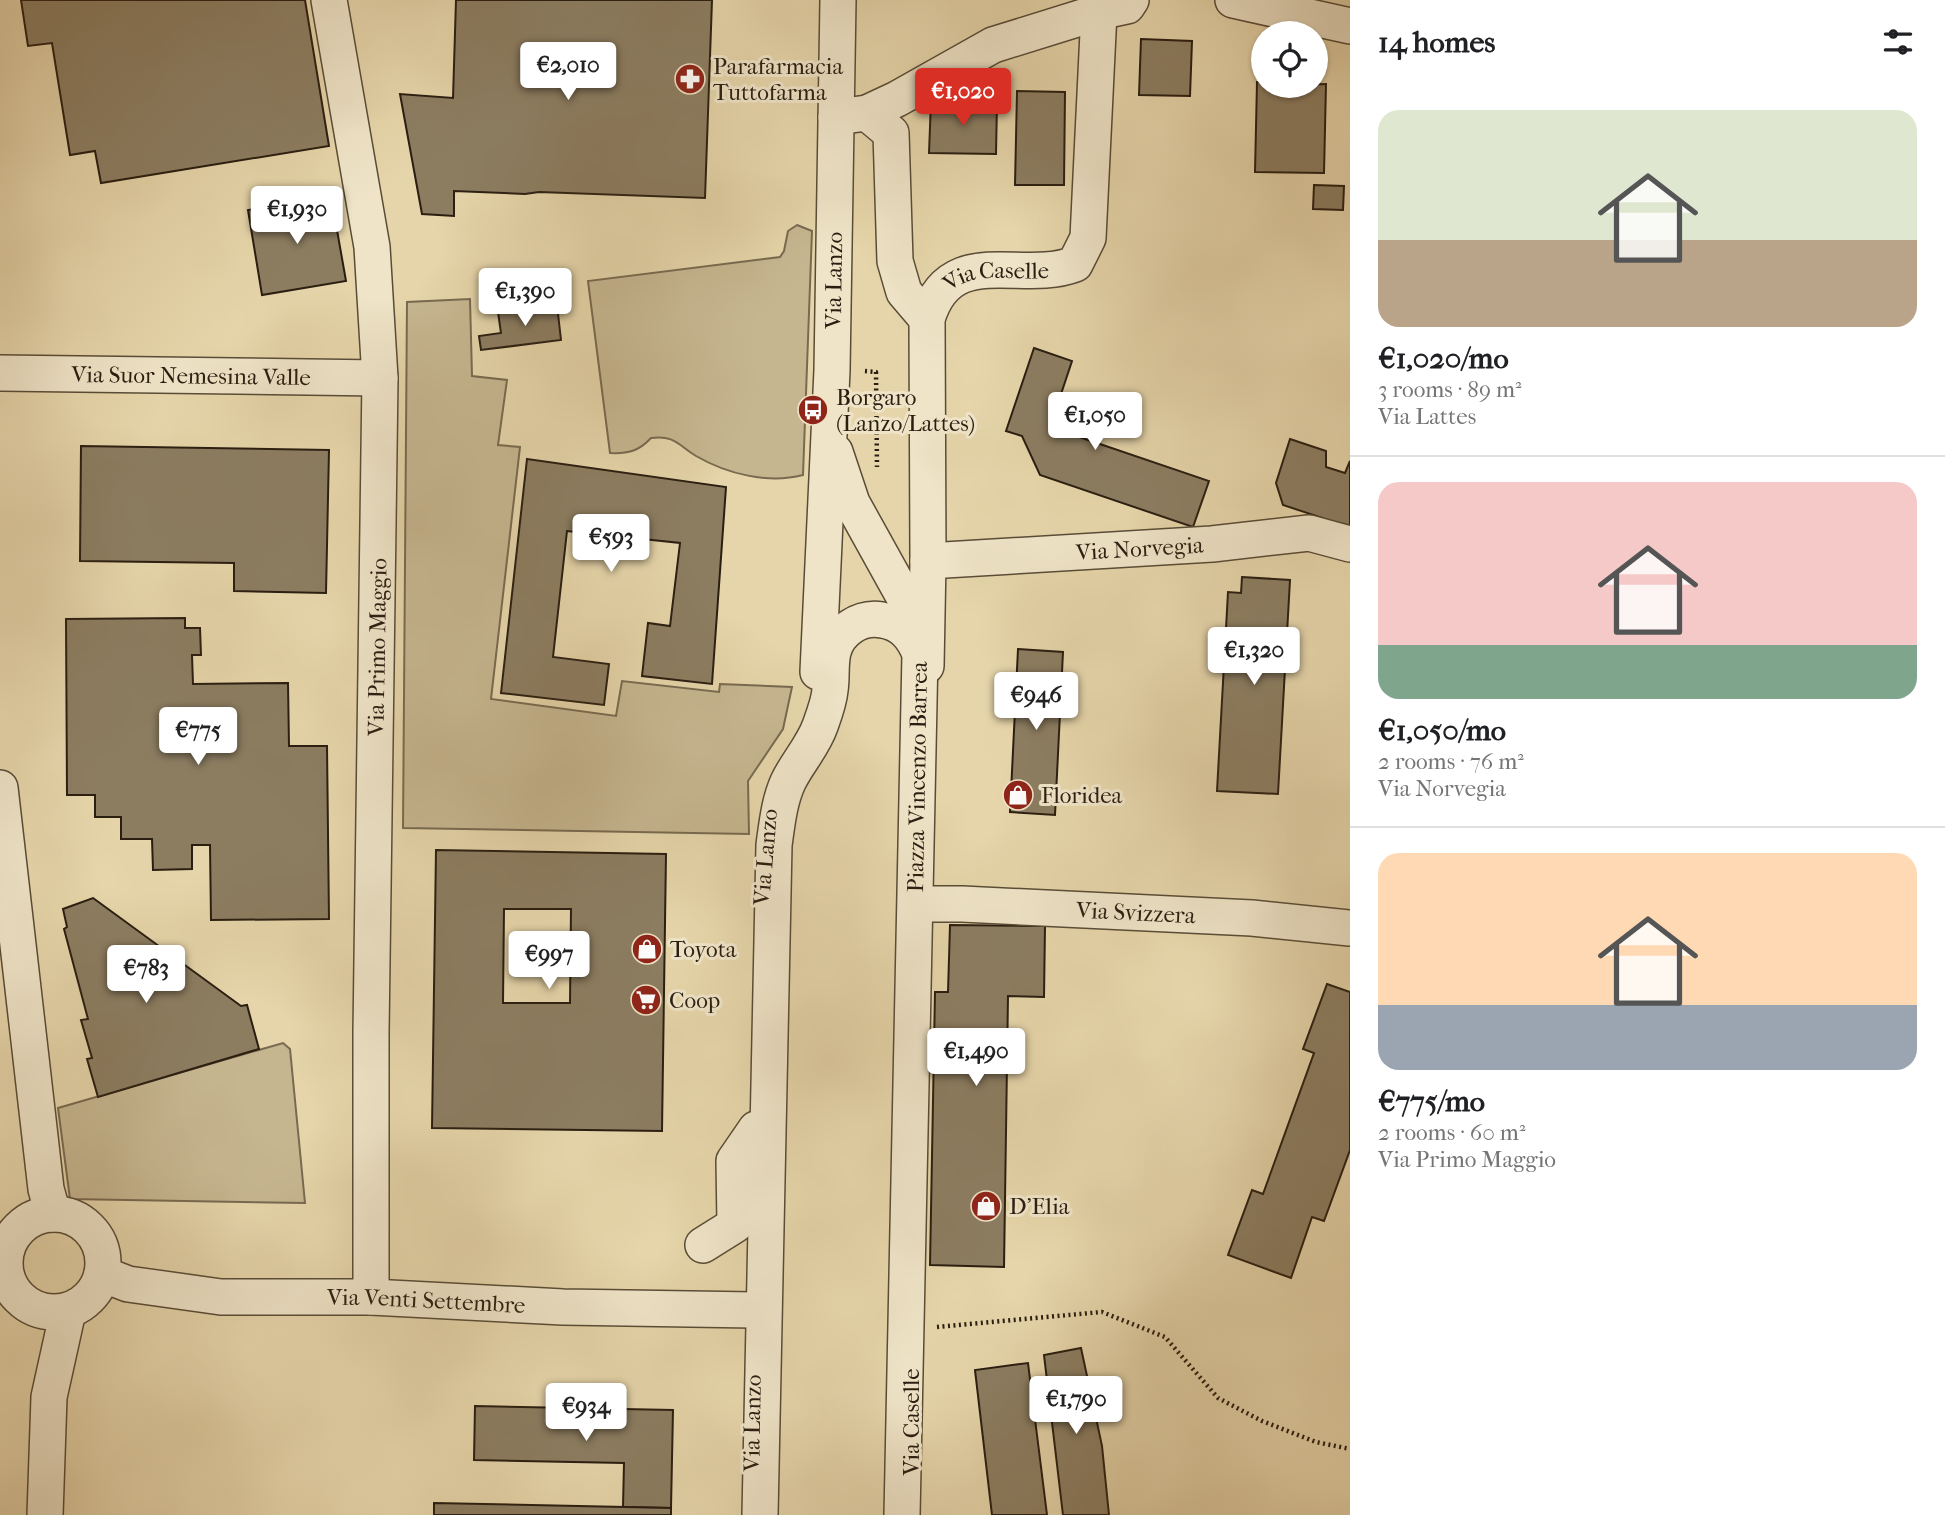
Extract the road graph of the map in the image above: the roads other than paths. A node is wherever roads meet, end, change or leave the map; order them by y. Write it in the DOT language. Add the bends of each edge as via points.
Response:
graph roads {
  1 [pos="329,0"];
  2 [pos="838,0"];
  3 [pos="1131,0"];
  4 [pos="1233,0"];
  5 [pos="1099,12"];
  6 [pos="1350,26"];
  7 [pos="852,115"];
  8 [pos="927,319"];
  9 [pos="0,373"];
  10 [pos="380,378"];
  11 [pos="829,432"];
  12 [pos="1350,544"];
  13 [pos="928,561"];
  14 [pos="820,649"];
  15 [pos="926,653"];
  16 [pos="0,788"];
  17 [pos="0,796"];
  18 [pos="919,904"];
  19 [pos="1350,928"];
  20 [pos="757,1129"];
  21 [pos="53,1214"];
  22 [pos="6,1237"];
  23 [pos="704,1245"];
  24 [pos="102,1275"];
  25 [pos="370,1297"];
  26 [pos="32,1307"];
  27 [pos="754,1310"];
  28 [pos="68,1311"];
  29 [pos="49,1397"];
  30 [pos="45,1515"];
  31 [pos="751,1515"];
  32 [pos="760,1515"];
  33 [pos="902,1515"];
  34 [pos="910,1515"];
  1 -- 10 [label="street, Via Primo Maggio" via="372,247"];
  2 -- 7 [label="street, Via Lanzo"];
  3 -- 5 [label="street" via="1126,6"];
  4 -- 6 [label="street"];
  5 -- 7 [label="street" via="993,45 897,99"];
  5 -- 8 [label="street, Via Caselle" via="1088,238 1075,264 1058,270 979,269 954,278 933,300"];
  7 -- 8 [label="street" via="891,133 895,261 904,292"];
  7 -- 11 [label="street, Via Lanzo"];
  8 -- 13 [label="street, Via Caselle"];
  9 -- 10 [label="street, Via Suor Nemesina Valle"];
  10 -- 25 [label="street, Via Primo Maggio"];
  11 -- 14 [label="street, Via Lanzo"];
  11 -- 15 [label="street" via="852,503 920,629"];
  12 -- 13 [label="street, Via Norvegia" via="1309,533 1212,544"];
  13 -- 15 [label="street"];
  14 -- 15 [label="street" via="831,629 854,615 874,610 897,614 916,633"];
  14 -- 20 [label="street, Via Lanzo" via="812,717 771,791 760,894"];
  15 -- 18 [label="street"];
  16 -- 17 [label="street"];
  17 -- 21 [label="street" via="46,1189"];
  18 -- 19 [label="street, Via Svizzera" via="1252,918"];
  18 -- 34 [label="street, Via Caselle" via="910,1261"];
  20 -- 23 [label="street" via="734,1161 735,1224"];
  20 -- 27 [label="street, Via Lanzo"];
  21 -- 22 [label="street" via="37,1217"];
  21 -- 24 [label="street" via="68,1216 93,1232 104,1259"];
  22 -- 26 [label="street" via="7,1276 19,1297"];
  24 -- 25 [label="street, Via Venti Settembre" via="128,1284 221,1297"];
  24 -- 28 [label="street" via="97,1290"];
  25 -- 27 [label="street, Via Venti Settembre"];
  26 -- 28 [label="street"];
  26 -- 29 [label="street"];
  27 -- 31 [label="street, Via Lanzo"];
  28 -- 29 [label="street"];
  29 -- 30 [label="street"];
  32 -- 33 [label="street, Piazza Vincenzo Barrea" via="774,845 788,781 819,729 837,642 855,624 881,619 906,630 920,654"];
}
